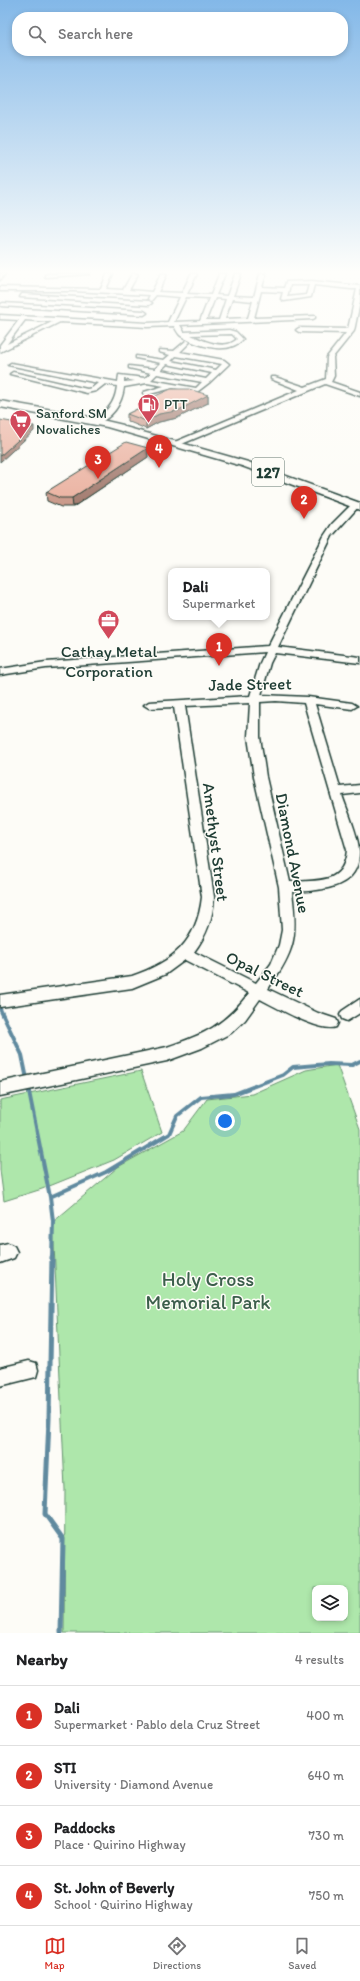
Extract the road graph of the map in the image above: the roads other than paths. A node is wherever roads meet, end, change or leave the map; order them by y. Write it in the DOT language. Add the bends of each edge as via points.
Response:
graph roads {
  1 [pos="179,350"];
  2 [pos="206,350"];
  3 [pos="336,350"];
  4 [pos="161,351"];
  5 [pos="175,354"];
  6 [pos="138,357"];
  7 [pos="199,358"];
  8 [pos="166,362"];
  9 [pos="12,364"];
  10 [pos="24,367"];
  11 [pos="157,371"];
  12 [pos="218,372"];
  13 [pos="121,376"];
  14 [pos="273,378"];
  15 [pos="104,381"];
  16 [pos="146,381"];
  17 [pos="208,381"];
  18 [pos="326,382"];
  19 [pos="121,385"];
  20 [pos="172,386"];
  21 [pos="306,390"];
  22 [pos="146,393"];
  23 [pos="360,394"];
  24 [pos="0,404"];
  25 [pos="95,422"];
  26 [pos="174,444"];
  27 [pos="358,506"];
  28 [pos="272,649"];
  29 [pos="360,660"];
  30 [pos="0,672"];
  31 [pos="255,698"];
  32 [pos="308,700"];
  33 [pos="179,703"];
  34 [pos="149,705"];
  35 [pos="352,706"];
  36 [pos="360,789"];
  37 [pos="335,792"];
  38 [pos="285,887"];
  39 [pos="184,953"];
  40 [pos="258,992"];
  41 [pos="0,1001"];
  42 [pos="360,1005"];
  43 [pos="347,1015"];
  44 [pos="330,1023"];
  45 [pos="0,1089"];
  46 [pos="29,1370"];
  47 [pos="0,1377"];
  1 -- 5 [label="street"];
  2 -- 7 [label="street"];
  3 -- 18 [label="street" via="330,358 331,376"];
  4 -- 5 [label="street"];
  5 -- 7 [label="street"];
  5 -- 8 [label="street"];
  6 -- 8 [label="street"];
  7 -- 12 [label="street" via="226,363"];
  8 -- 11 [label="street"];
  8 -- 12 [label="street"];
  9 -- 10 [label="street"];
  10 -- 15 [label="street"];
  10 -- 15 [label="street" via="13,374 87,391 94,390"];
  11 -- 13 [label="street" via="128,364"];
  11 -- 16 [label="street"];
  11 -- 17 [label="street"];
  12 -- 17 [label="street"];
  13 -- 16 [label="street"];
  13 -- 19 [label="street"];
  14 -- 21 [label="street"];
  15 -- 19 [label="street"];
  16 -- 19 [label="street"];
  16 -- 20 [label="street"];
  17 -- 20 [label="street" via="197,390"];
  18 -- 21 [label="street"];
  18 -- 23 [label="street"];
  19 -- 25 [label="street" via="113,410"];
  20 -- 22 [label="street"];
  21 -- 26 [label="street"];
  24 -- 25 [label="main road, 127"];
  25 -- 26 [label="main road, 127"];
  26 -- 27 [label="main road, 127" via="252,466"];
  27 -- 28 [label="street, Diamond Avenue" via="328,536"];
  28 -- 29 [label="street"];
  28 -- 30 [label="street" via="59,664"];
  28 -- 31 [label="street, Diamond Avenue" via="265,663"];
  31 -- 32 [label="street, Jade Street"];
  31 -- 33 [label="street, Jade Street"];
  31 -- 38 [label="street, Diamond Avenue" via="254,737 260,777"];
  32 -- 35 [label="street, Jade Street"];
  32 -- 37 [label="street"];
  33 -- 34 [label="street, Jade Street"];
  33 -- 39 [label="street, Amethyst Street" via="208,902 199,934"];
  36 -- 37 [label="street"];
  37 -- 38 [label="street" via="353,850 354,860 351,868 337,881 329,884"];
  38 -- 40 [label="street, Diamond Avenue" via="289,930 286,945 276,967"];
  39 -- 40 [label="street, Opal Street"];
  39 -- 41 [label="street, Amethyst Street" via="167,968 132,982"];
  40 -- 44 [label="street, Opal Street"];
  40 -- 45 [label="street, Diamond Avenue" via="240,1016 226,1028 198,1043 167,1054"];
  42 -- 43 [label="street"];
  46 -- 47 [label="street"];
}
